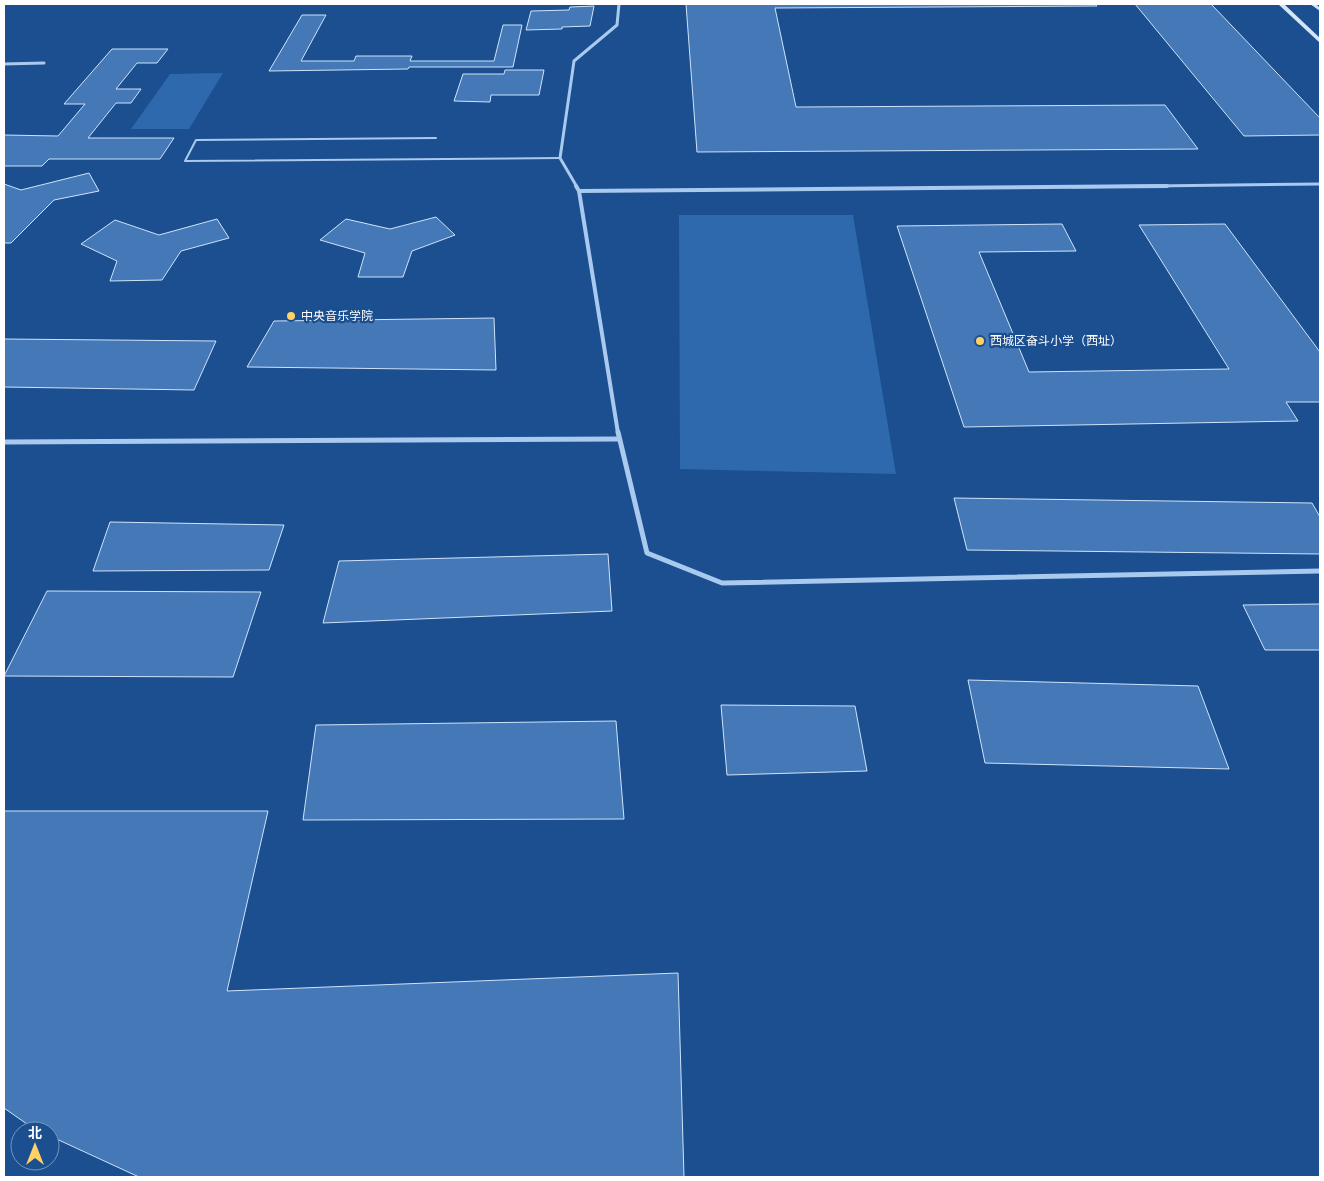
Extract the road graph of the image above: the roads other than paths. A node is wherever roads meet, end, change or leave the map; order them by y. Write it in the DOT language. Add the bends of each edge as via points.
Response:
graph roads {
  1 [pos="619,4"];
  2 [pos="1281,4"];
  3 [pos="1313,4"];
  4 [pos="1320,10"];
  5 [pos="1320,41"];
  6 [pos="44,63"];
  7 [pos="4,64"];
  8 [pos="436,138"];
  9 [pos="560,158"];
  10 [pos="1320,184"];
  11 [pos="580,191"];
  12 [pos="619,439"];
  13 [pos="4,442"];
  14 [pos="1320,571"];
  1 -- 9 [label="street" via="617,25 574,61"];
  2 -- 5 [label="main road"];
  3 -- 4 [label="main road"];
  6 -- 7 [label="street"];
  8 -- 9 [label="lane" via="196,140 185,161"];
  9 -- 11 [label="street"];
  10 -- 11 [label="street"];
  11 -- 12 [label="street"];
  12 -- 13 [label="street"];
  12 -- 14 [label="street" via="647,553 722,583"];
}
